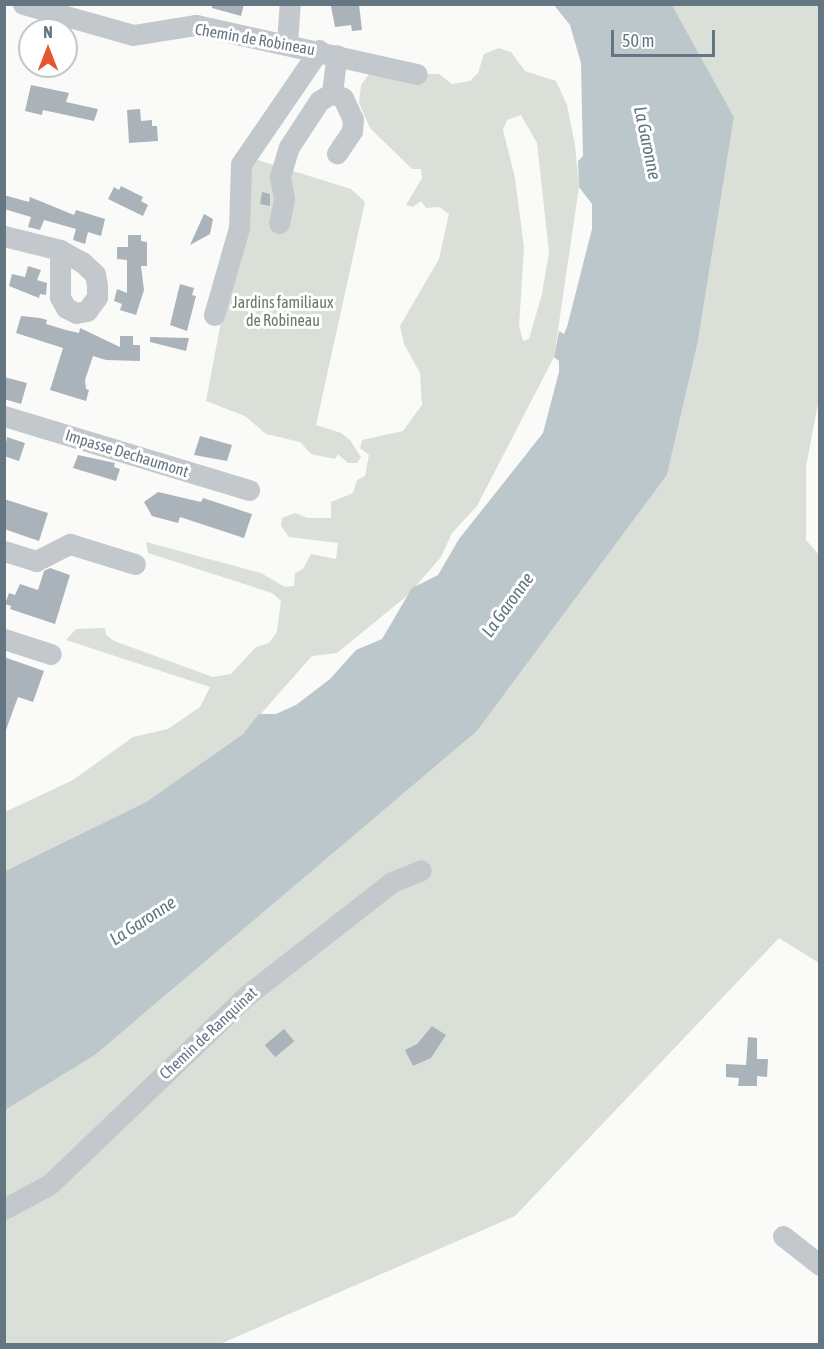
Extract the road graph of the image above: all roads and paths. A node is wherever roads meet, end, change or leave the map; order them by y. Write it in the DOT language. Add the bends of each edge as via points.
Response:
graph roads {
  1 [pos="23,4"];
  2 [pos="290,4"];
  3 [pos="287,43"];
  4 [pos="328,52"];
  5 [pos="417,74"];
  6 [pos="332,93"];
  7 [pos="337,153"];
  8 [pos="279,223"];
  9 [pos="4,236"];
  10 [pos="60,250"];
  11 [pos="214,315"];
  12 [pos="4,416"];
  13 [pos="249,490"];
  14 [pos="4,551"];
  15 [pos="135,564"];
  16 [pos="4,639"];
  17 [pos="51,654"];
  18 [pos="421,870"];
  19 [pos="4,1209"];
  20 [pos="783,1236"];
  21 [pos="819,1265"];
  1 -- 3 [label="street, Chemin de Robineau" via="133,35 196,26"];
  2 -- 3 [label="street"];
  3 -- 4 [label="street, Chemin de Robineau"];
  4 -- 5 [label="street, Chemin de Robineau"];
  4 -- 6 [label="street"];
  4 -- 11 [label="street" via="243,157 238,175 239,228"];
  6 -- 7 [label="street" via="343,98 353,119 352,131"];
  6 -- 8 [label="street" via="319,101 289,147 280,176 284,199"];
  9 -- 10 [label="street"];
  12 -- 13 [label="street, Impasse Dechaumont"];
  14 -- 15 [label="street" via="36,561 70,544"];
  16 -- 17 [label="street"];
  18 -- 19 [label="street, Chemin de Ranquinat" via="392,882 246,996 50,1184"];
  20 -- 21 [label="street"];
}
